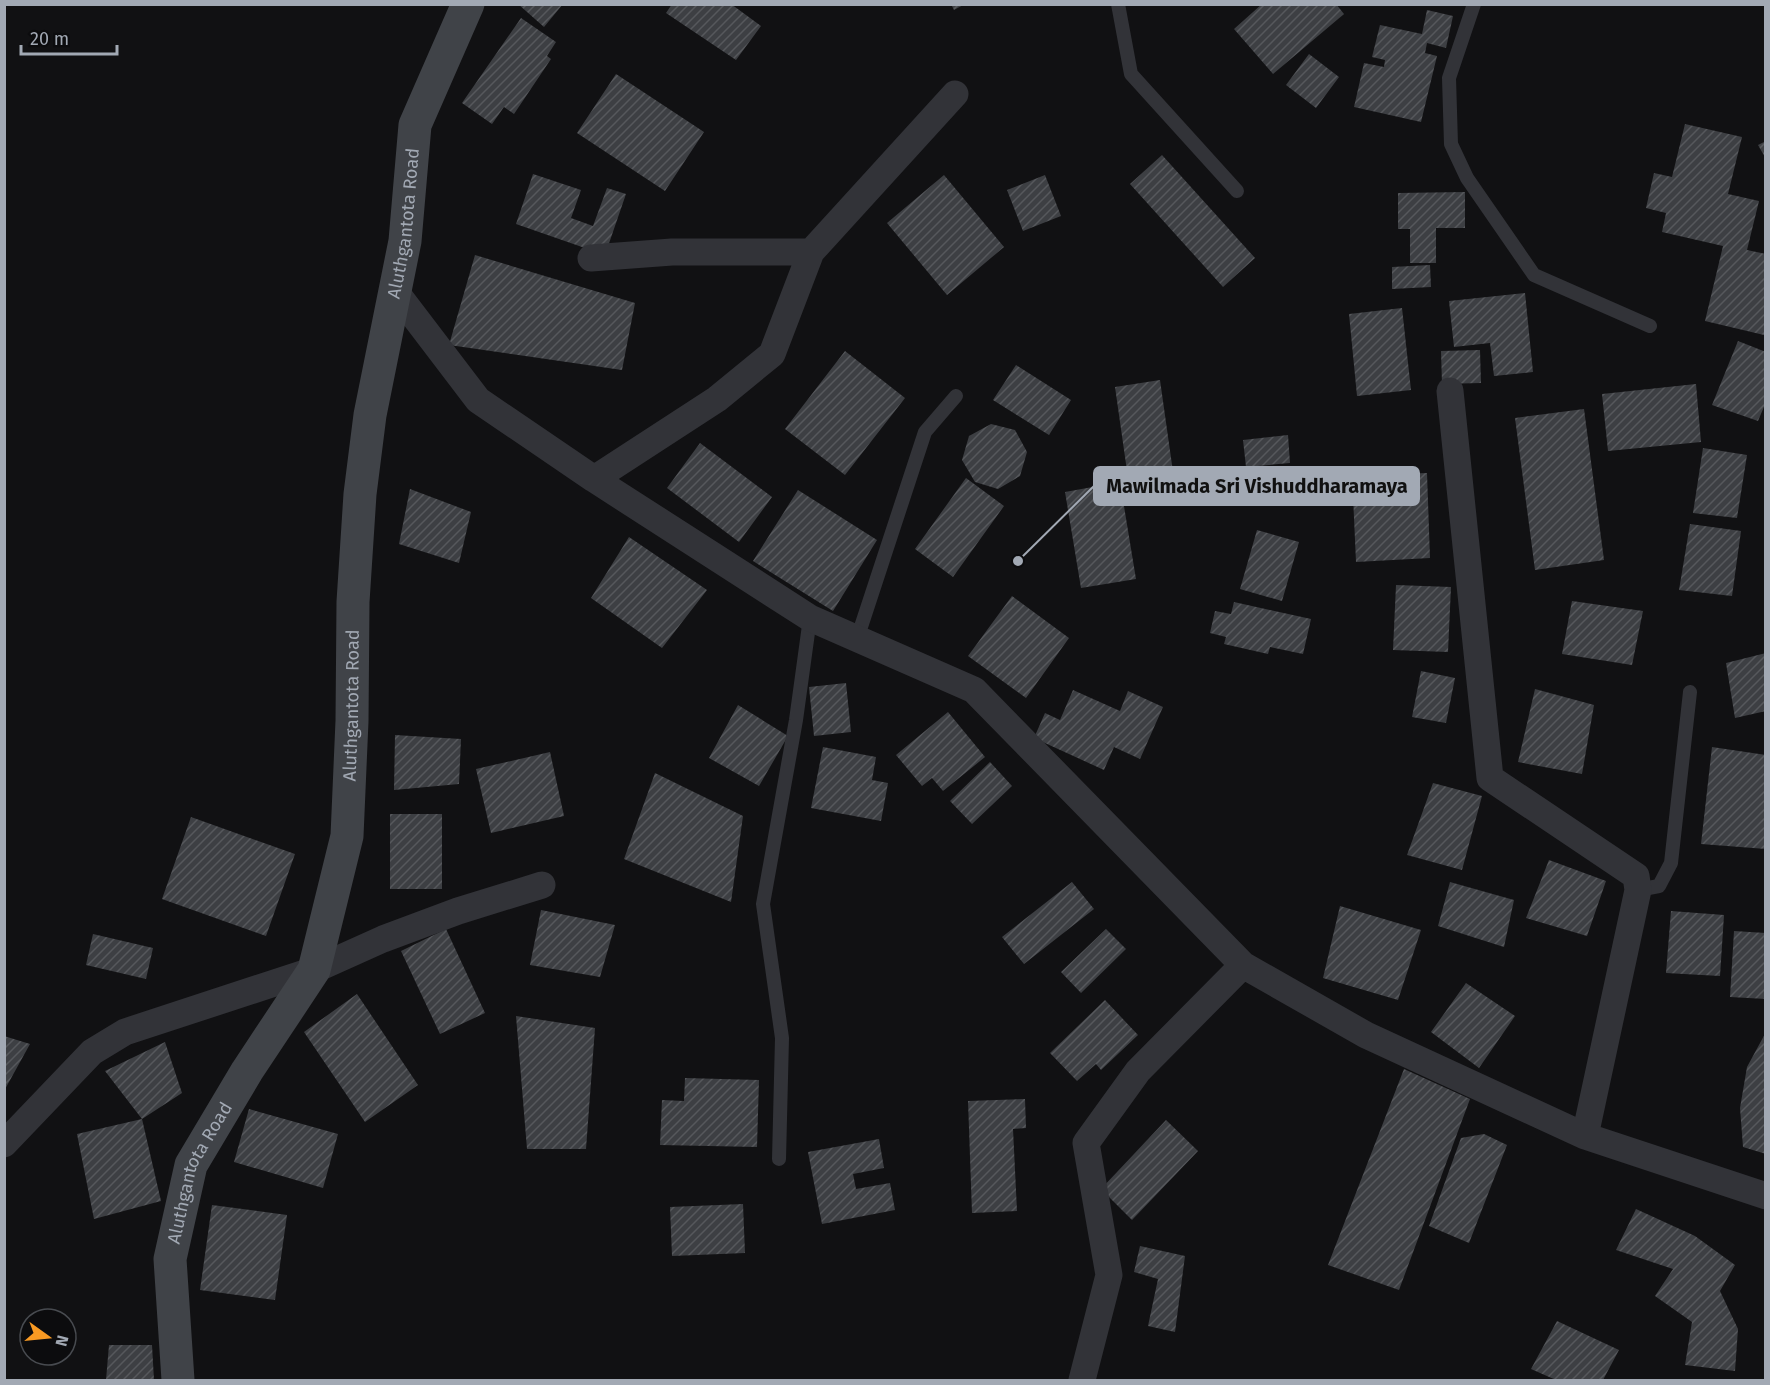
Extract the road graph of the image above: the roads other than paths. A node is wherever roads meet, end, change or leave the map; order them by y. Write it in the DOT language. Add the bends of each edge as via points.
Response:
graph roads {
  1 [pos="468,4"];
  2 [pos="1118,4"];
  3 [pos="1474,4"];
  4 [pos="955,94"];
  5 [pos="1237,191"];
  6 [pos="811,252"];
  7 [pos="591,258"];
  8 [pos="395,291"];
  9 [pos="1650,326"];
  10 [pos="1450,391"];
  11 [pos="956,396"];
  12 [pos="594,479"];
  13 [pos="810,618"];
  14 [pos="857,639"];
  15 [pos="1690,692"];
  16 [pos="542,885"];
  17 [pos="1638,890"];
  18 [pos="1243,964"];
  19 [pos="314,970"];
  20 [pos="1585,1136"];
  21 [pos="4,1144"];
  22 [pos="779,1160"];
  23 [pos="1766,1196"];
  24 [pos="178,1380"];
  25 [pos="1083,1380"];
  1 -- 8 [label="street, Aluthgantota Road" via="415,125 405,241"];
  2 -- 5 [label="lane" via="1131,74"];
  3 -- 9 [label="lane" via="1449,78 1451,144 1467,178 1534,275"];
  4 -- 6 [label="street"];
  6 -- 7 [label="street" via="672,252"];
  6 -- 12 [label="street" via="772,354 717,399"];
  8 -- 12 [label="street" via="478,400"];
  8 -- 19 [label="street, Aluthgantota Road" via="370,415 360,494 347,836"];
  10 -- 17 [label="street" via="1490,778 1636,876"];
  11 -- 14 [label="lane" via="925,432"];
  12 -- 13 [label="street"];
  13 -- 14 [label="street"];
  13 -- 22 [label="lane" via="764,904 782,1038"];
  14 -- 18 [label="street" via="974,690"];
  15 -- 17 [label="lane" via="1671,863 1659,886"];
  16 -- 19 [label="street" via="458,911"];
  17 -- 20 [label="street"];
  18 -- 20 [label="street" via="1366,1035"];
  18 -- 25 [label="street" via="1138,1071 1086,1143 1109,1275"];
  19 -- 21 [label="street" via="125,1032 92,1052"];
  19 -- 24 [label="street, Aluthgantota Road" via="191,1164 170,1259"];
  20 -- 23 [label="street"];
}
